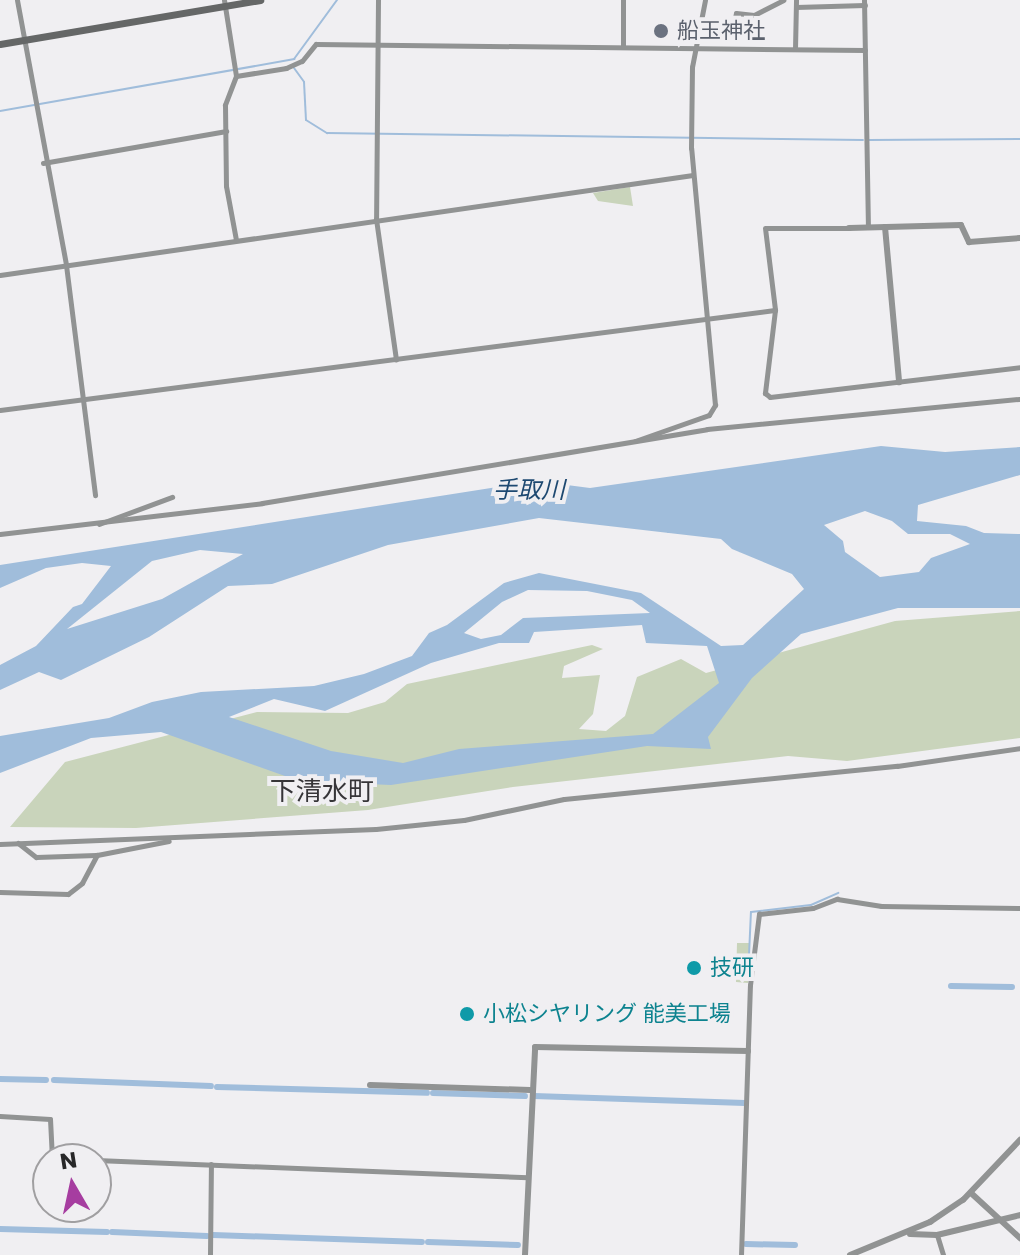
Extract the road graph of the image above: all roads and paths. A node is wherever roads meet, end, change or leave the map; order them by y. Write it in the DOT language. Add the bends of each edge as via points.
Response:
graph roads {
  1 [pos="17,0"];
  2 [pos="260,0"];
  3 [pos="378,0"];
  4 [pos="625,0"];
  5 [pos="705,0"];
  6 [pos="783,0"];
  7 [pos="224,3"];
  8 [pos="796,3"];
  9 [pos="864,3"];
  10 [pos="700,23"];
  11 [pos="24,40"];
  12 [pos="0,44"];
  13 [pos="378,45"];
  14 [pos="623,46"];
  15 [pos="697,47"];
  16 [pos="795,49"];
  17 [pos="865,50"];
  18 [pos="236,73"];
  19 [pos="226,131"];
  20 [pos="43,163"];
  21 [pos="693,175"];
  22 [pos="378,222"];
  23 [pos="868,227"];
  24 [pos="885,227"];
  25 [pos="849,228"];
  26 [pos="1020,238"];
  27 [pos="236,240"];
  28 [pos="66,265"];
  29 [pos="0,275"];
  30 [pos="775,310"];
  31 [pos="706,319"];
  32 [pos="396,360"];
  33 [pos="1020,367"];
  34 [pos="899,382"];
  35 [pos="83,399"];
  36 [pos="1020,399"];
  37 [pos="0,410"];
  38 [pos="634,441"];
  39 [pos="95,495"];
  40 [pos="172,497"];
  41 [pos="98,525"];
  42 [pos="0,534"];
  43 [pos="1020,748"];
  44 [pos="181,838"];
  45 [pos="18,843"];
  46 [pos="0,844"];
  47 [pos="97,855"];
  48 [pos="0,892"];
  49 [pos="1020,908"];
  50 [pos="748,1051"];
  51 [pos="370,1085"];
  52 [pos="530,1090"];
  53 [pos="0,1116"];
  54 [pos="1020,1140"];
  55 [pos="51,1143"];
  56 [pos="112,1161"];
  57 [pos="211,1164"];
  58 [pos="528,1177"];
  59 [pos="971,1193"];
  60 [pos="1020,1215"];
  61 [pos="1002,1220"];
  62 [pos="910,1234"];
  63 [pos="937,1235"];
  64 [pos="1020,1238"];
  65 [pos="210,1255"];
  66 [pos="525,1255"];
  67 [pos="741,1255"];
  68 [pos="850,1255"];
  69 [pos="943,1255"];
  1 -- 11 [label="street"];
  2 -- 7 [label="main road"];
  3 -- 13 [label="street"];
  4 -- 14 [label="street"];
  5 -- 10 [label="street"];
  6 -- 10 [label="street" via="754,15 736,13 733,27"];
  7 -- 11 [label="main road"];
  7 -- 18 [label="street"];
  8 -- 9 [label="street"];
  8 -- 16 [label="street"];
  9 -- 17 [label="street"];
  10 -- 15 [label="street"];
  11 -- 12 [label="main road"];
  11 -- 20 [label="street"];
  13 -- 14 [label="street"];
  13 -- 18 [label="street" via="313,44 302,61 286,68"];
  13 -- 22 [label="street"];
  14 -- 15 [label="street"];
  15 -- 16 [label="street"];
  15 -- 21 [label="street"];
  16 -- 17 [label="street"];
  17 -- 23 [label="street"];
  18 -- 19 [label="street" via="226,95"];
  19 -- 20 [label="street"];
  19 -- 27 [label="street" via="226,186"];
  20 -- 28 [label="street"];
  21 -- 22 [label="street"];
  21 -- 31 [label="street"];
  22 -- 27 [label="street"];
  22 -- 32 [label="street"];
  23 -- 24 [label="street"];
  23 -- 25 [label="street"];
  24 -- 26 [label="street" via="961,225 969,242"];
  24 -- 34 [label="street"];
  25 -- 30 [label="street" via="765,228"];
  27 -- 28 [label="street"];
  28 -- 29 [label="street"];
  28 -- 35 [label="street"];
  30 -- 31 [label="street"];
  30 -- 34 [label="street" via="765,393 770,397"];
  31 -- 32 [label="street"];
  31 -- 38 [label="street" via="713,410"];
  32 -- 35 [label="street"];
  33 -- 34 [label="street"];
  35 -- 37 [label="street"];
  35 -- 39 [label="street"];
  36 -- 38 [label="street" via="707,429"];
  38 -- 41 [label="street" via="278,501"];
  40 -- 41 [label="street"];
  41 -- 42 [label="street"];
  43 -- 44 [label="street" via="897,766 564,799 464,820"];
  44 -- 45 [label="street"];
  44 -- 47 [label="street"];
  45 -- 46 [label="street"];
  45 -- 47 [label="street" via="36,857"];
  47 -- 48 [label="street" via="82,883 68,894"];
  49 -- 50 [label="street" via="881,906 837,899 813,908 759,914"];
  50 -- 52 [label="street" via="542,1045 532,1053"];
  50 -- 67 [label="street"];
  51 -- 52 [label="street"];
  52 -- 58 [label="street"];
  53 -- 55 [label="street" via="50,1119"];
  54 -- 59 [label="street"];
  56 -- 57 [label="street"];
  57 -- 58 [label="street"];
  57 -- 65 [label="street"];
  58 -- 66 [label="street"];
  59 -- 61 [label="street"];
  59 -- 62 [label="street"];
  60 -- 61 [label="street"];
  61 -- 63 [label="street"];
  61 -- 64 [label="street"];
  62 -- 63 [label="street"];
  62 -- 68 [label="street"];
  63 -- 69 [label="street"];
}
